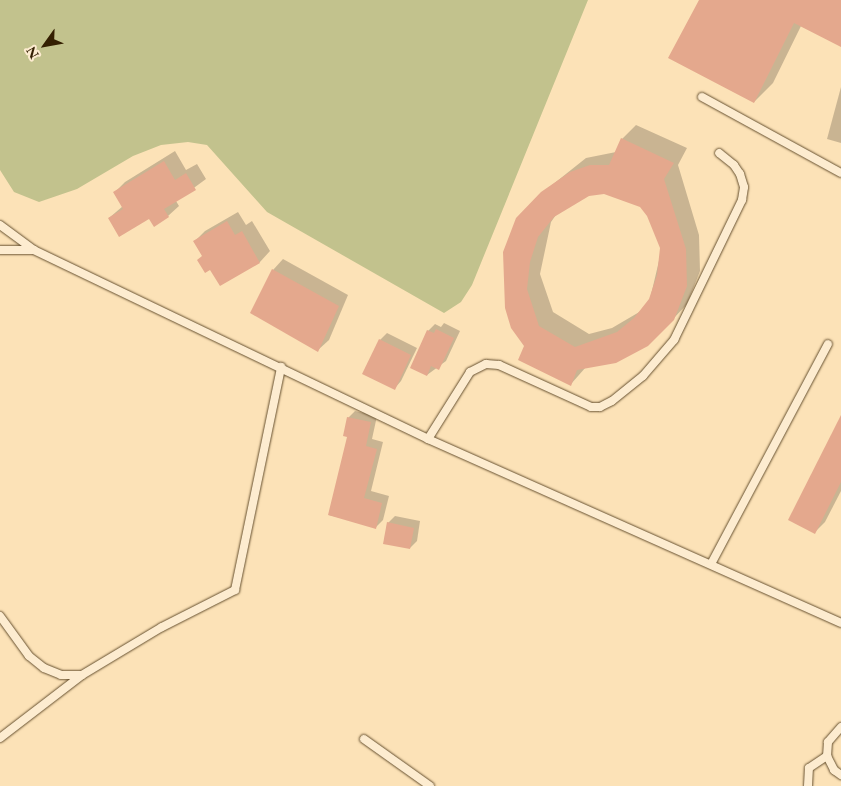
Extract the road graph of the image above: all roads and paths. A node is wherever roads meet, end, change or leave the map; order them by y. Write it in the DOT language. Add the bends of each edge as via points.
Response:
graph roads {
  1 [pos="702,97"];
  2 [pos="719,153"];
  3 [pos="841,172"];
  4 [pos="0,225"];
  5 [pos="0,250"];
  6 [pos="34,250"];
  7 [pos="828,344"];
  8 [pos="281,367"];
  9 [pos="428,439"];
  10 [pos="711,564"];
  11 [pos="0,616"];
  12 [pos="841,623"];
  13 [pos="82,675"];
  14 [pos="841,727"];
  15 [pos="0,738"];
  16 [pos="364,739"];
  17 [pos="827,756"];
  18 [pos="841,775"];
  19 [pos="430,786"];
  20 [pos="808,786"];
  1 -- 3 [label="lane"];
  2 -- 9 [label="lane" via="734,164 740,174 744,187 742,200 674,340 643,376 612,400 600,407 591,407 499,365 486,364 470,372"];
  4 -- 6 [label="lane"];
  5 -- 6 [label="lane"];
  6 -- 8 [label="lane"];
  7 -- 10 [label="lane"];
  8 -- 9 [label="lane"];
  8 -- 13 [label="lane" via="235,590"];
  9 -- 10 [label="lane"];
  10 -- 12 [label="lane"];
  11 -- 13 [label="lane" via="29,656 44,668 61,675"];
  13 -- 15 [label="lane"];
  14 -- 17 [label="lane" via="828,742"];
  16 -- 19 [label="lane"];
  17 -- 18 [label="lane" via="834,770"];
  17 -- 20 [label="lane" via="809,768"];
}
